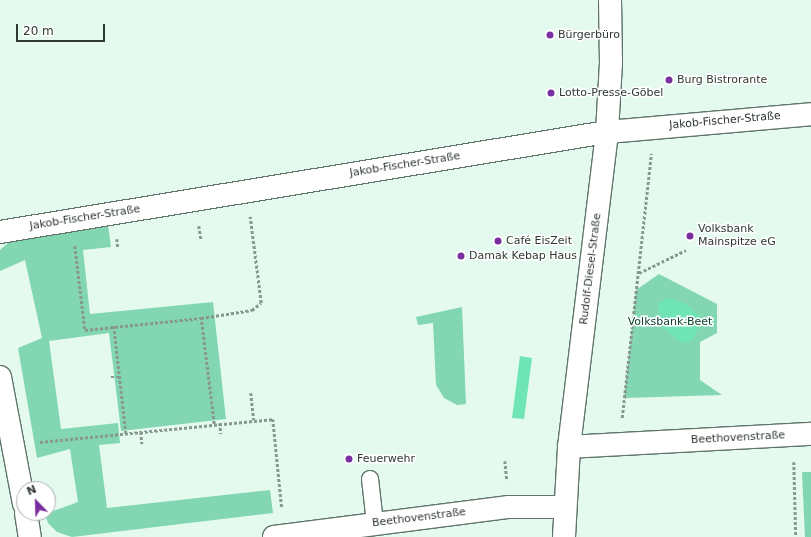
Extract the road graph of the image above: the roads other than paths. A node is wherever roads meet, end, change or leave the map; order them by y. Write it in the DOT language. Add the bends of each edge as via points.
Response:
graph roads {
  1 [pos="610,0"];
  2 [pos="811,114"];
  3 [pos="607,132"];
  4 [pos="0,232"];
  5 [pos="0,377"];
  6 [pos="802,435"];
  7 [pos="569,447"];
  8 [pos="370,479"];
  9 [pos="20,481"];
  10 [pos="565,507"];
  11 [pos="27,521"];
  12 [pos="375,523"];
  13 [pos="279,536"];
  14 [pos="30,537"];
  15 [pos="564,537"];
  1 -- 3 [label="street, Rudolf-Diesel-Straße" via="611,63"];
  2 -- 3 [label="street, Jakob-Fischer-Straße"];
  3 -- 4 [label="street, Jakob-Fischer-Straße"];
  3 -- 7 [label="street, Rudolf-Diesel-Straße"];
  5 -- 9 [label="street"];
  6 -- 7 [label="street, Beethovenstraße"];
  7 -- 10 [label="street, Rudolf-Diesel-Straße"];
  8 -- 12 [label="lane"];
  10 -- 12 [label="street, Beethovenstraße" via="509,507"];
  10 -- 15 [label="street, Rudolf-Diesel-Straße"];
  11 -- 14 [label="street"];
  12 -- 13 [label="street, Beethovenstraße"];
}
